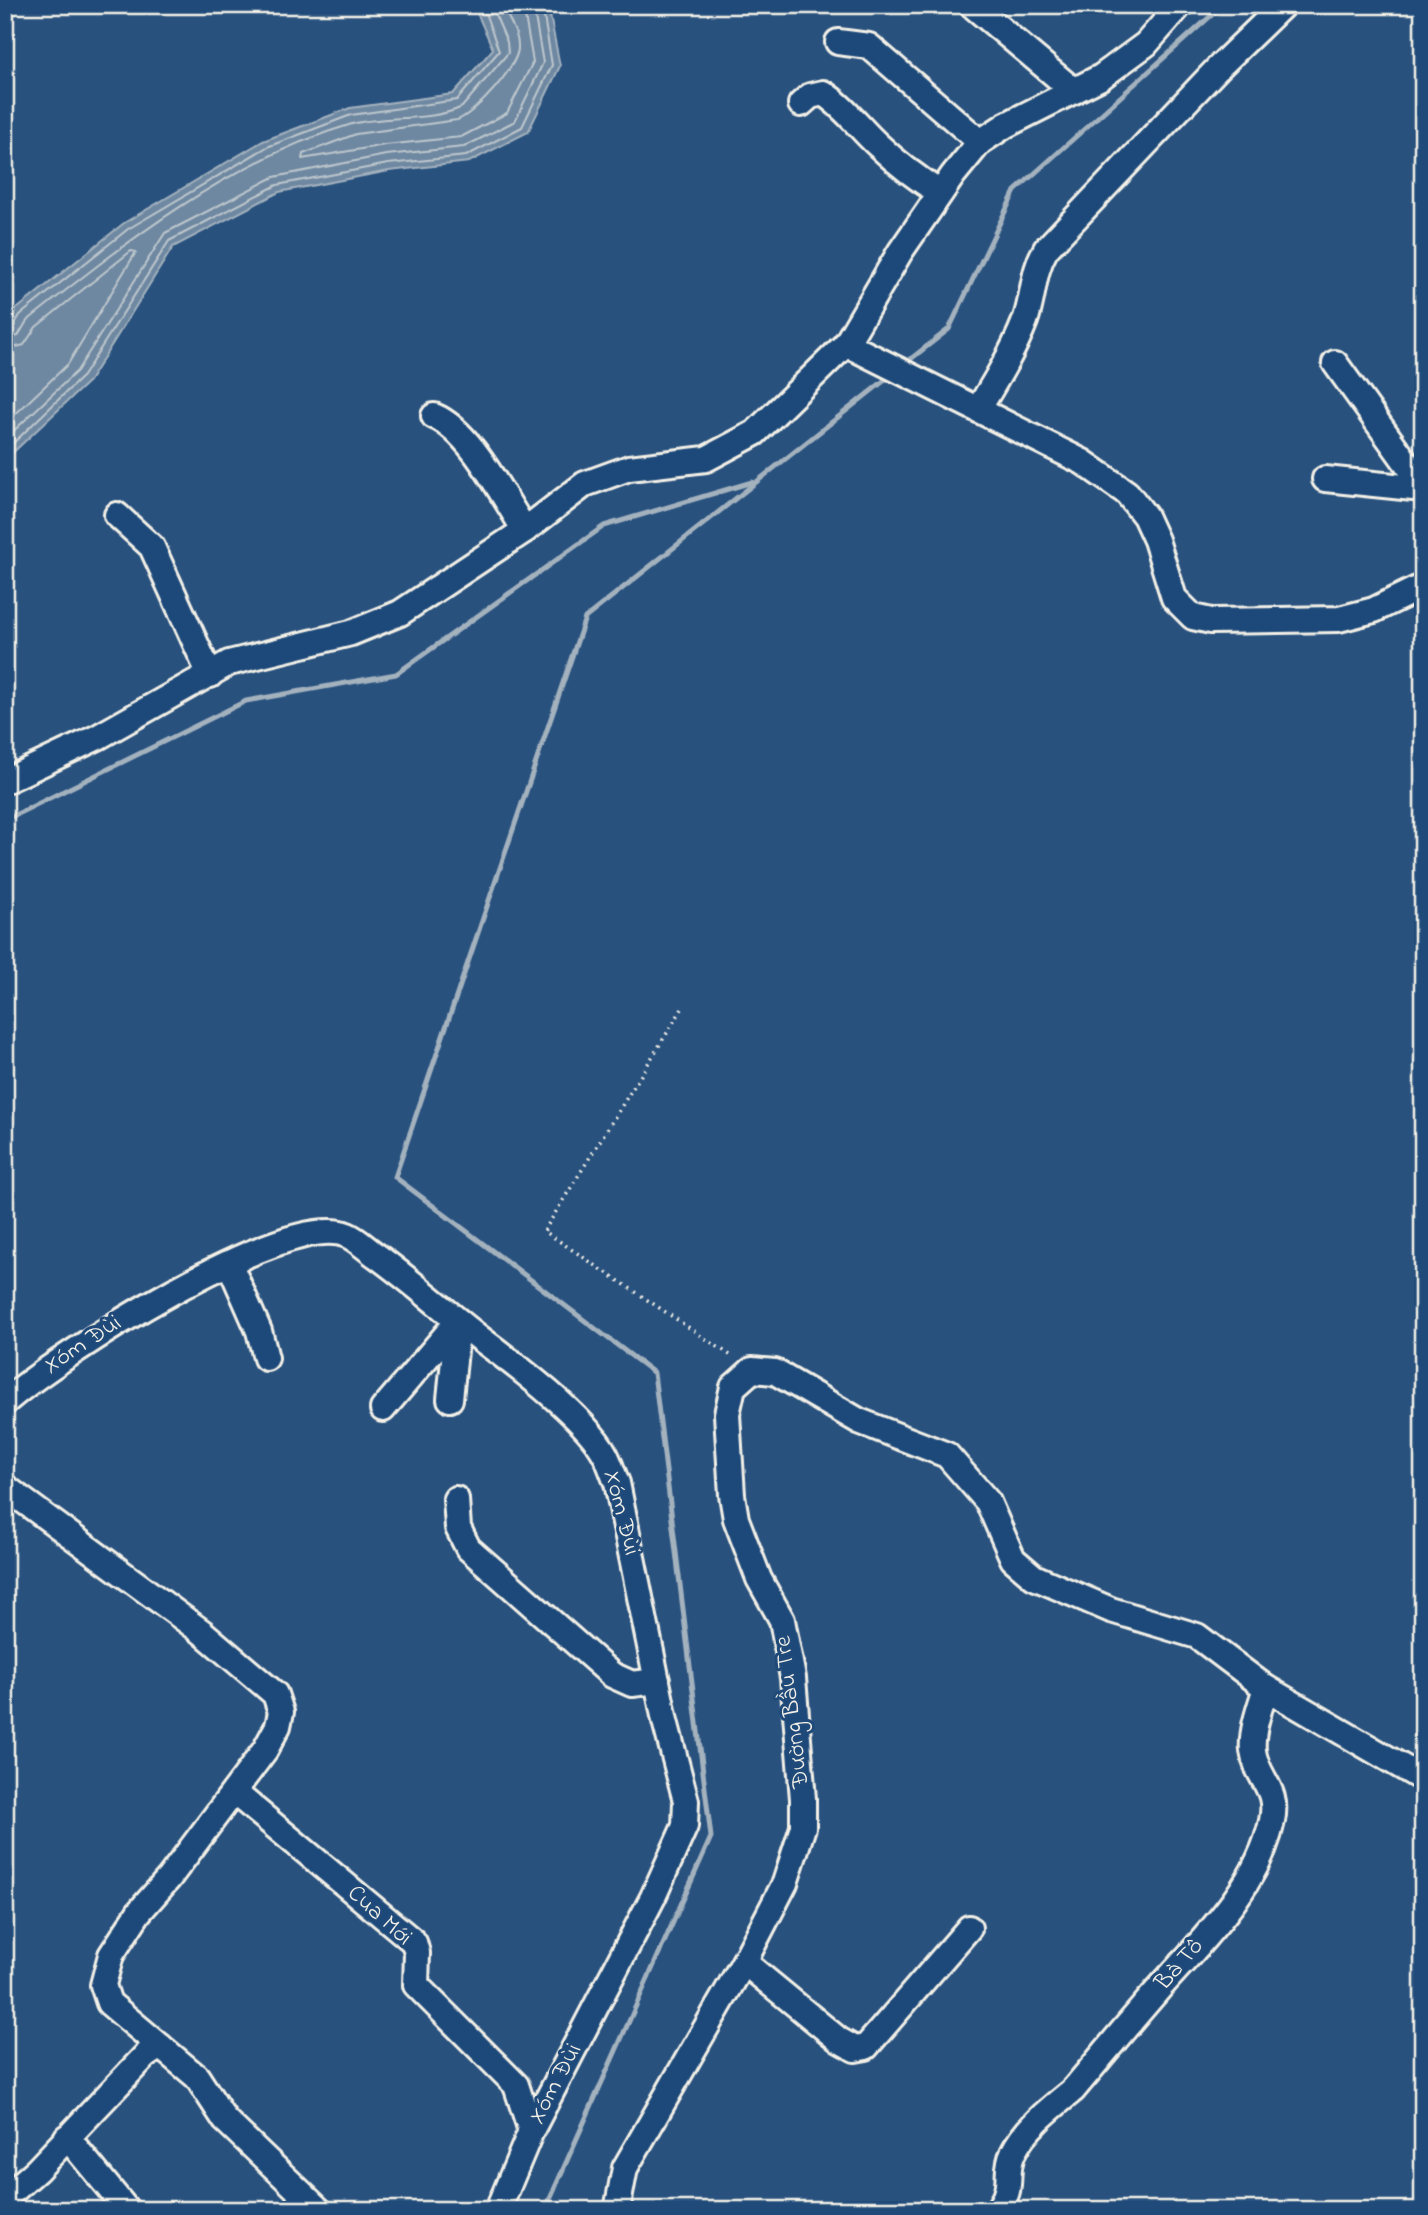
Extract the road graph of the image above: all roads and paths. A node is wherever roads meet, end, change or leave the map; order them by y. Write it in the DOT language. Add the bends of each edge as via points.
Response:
graph roads {
  1 [pos="972,5"];
  2 [pos="1180,5"];
  3 [pos="1283,5"];
  4 [pos="838,42"];
  5 [pos="1073,91"];
  6 [pos="801,104"];
  7 [pos="981,142"];
  8 [pos="940,193"];
  9 [pos="846,344"];
  10 [pos="1335,363"];
  11 [pos="979,408"];
  12 [pos="434,416"];
  13 [pos="1325,479"];
  14 [pos="1423,488"];
  15 [pos="117,514"];
  16 [pos="525,530"];
  17 [pos="1423,586"];
  18 [pos="209,675"];
  19 [pos="5,781"];
  20 [pos="682,1009"];
  21 [pos="230,1265"];
  22 [pos="458,1321"];
  23 [pos="266,1358"];
  24 [pos="752,1370"];
  25 [pos="450,1399"];
  26 [pos="5,1402"];
  27 [pos="383,1409"];
  28 [pos="5,1487"];
  29 [pos="456,1499"];
  30 [pos="657,1681"];
  31 [pos="1266,1688"];
  32 [pos="1423,1779"];
  33 [pos="234,1792"];
  34 [pos="969,1928"];
  35 [pos="744,1962"];
  36 [pos="160,2046"];
  37 [pos="531,2131"];
  38 [pos="67,2137"];
  39 [pos="5,2198"];
  40 [pos="127,2210"];
  41 [pos="318,2210"];
  42 [pos="498,2210"];
  43 [pos="617,2210"];
  44 [pos="997,2210"];
  1 -- 5 [label="street"];
  2 -- 5 [label="street" via="1146,44"];
  3 -- 11 [label="street" via="1046,249 1036,265 1026,318"];
  4 -- 7 [label="street" via="869,46"];
  5 -- 7 [label="street"];
  6 -- 8 [label="street" via="823,93 834,100 878,146"];
  7 -- 8 [label="street"];
  8 -- 9 [label="street"];
  9 -- 11 [label="street"];
  9 -- 16 [label="street" via="775,415 729,449 706,459 629,468 604,476 585,484"];
  10 -- 14 [label="street"];
  11 -- 17 [label="street" via="1083,462 1127,493 1156,540 1174,598 1193,617 1211,621 1339,620 1374,610"];
  12 -- 16 [label="street" via="449,422 466,439"];
  13 -- 14 [label="street"];
  15 -- 18 [label="street" via="152,547"];
  16 -- 18 [label="street" via="375,625 247,657"];
  18 -- 19 [label="street" via="98,737"];
  20 -- 24 [label="path" via="544,1231"];
  21 -- 22 [label="street, Xóm Đùi" via="300,1235 329,1231 347,1235"];
  21 -- 23 [label="street"];
  21 -- 26 [label="street, Xóm Đùi" via="86,1341"];
  22 -- 25 [label="street"];
  22 -- 27 [label="street"];
  22 -- 30 [label="street, Xóm Đùi" via="524,1372 594,1437 606,1455 617,1483"];
  24 -- 31 [label="street" via="775,1372 859,1421 947,1455 988,1502 1007,1549 1020,1567 1090,1602 1197,1636"];
  24 -- 35 [label="street, Đường Bầu Tre" via="733,1387 727,1414 732,1495 736,1519 759,1579 782,1620 793,1678 803,1827 796,1857"];
  28 -- 33 [label="street" via="202,1632 275,1693 281,1712 278,1726"];
  29 -- 30 [label="street" via="458,1528 468,1548 492,1572 612,1675 632,1684"];
  30 -- 37 [label="street, Xóm Đùi" via="686,1801 685,1826"];
  31 -- 32 [label="street"];
  31 -- 44 [label="street, Bà Tô" via="1253,1751 1275,1803 1255,1865 1227,1910 1073,2090 1013,2152 1009,2193"];
  33 -- 36 [label="street" via="139,1912 111,1955 103,1985 109,2003"];
  33 -- 37 [label="street, Cua Mới" via="414,1942 416,1985 516,2085"];
  34 -- 35 [label="street" via="866,2047 855,2049"];
  35 -- 43 [label="street, Đường Bầu Tre" via="625,2168"];
  36 -- 38 [label="street"];
  36 -- 41 [label="street" via="197,2077 225,2120"];
  37 -- 42 [label="street, Xóm Đùi"];
  38 -- 39 [label="street"];
  38 -- 40 [label="street"];
}
